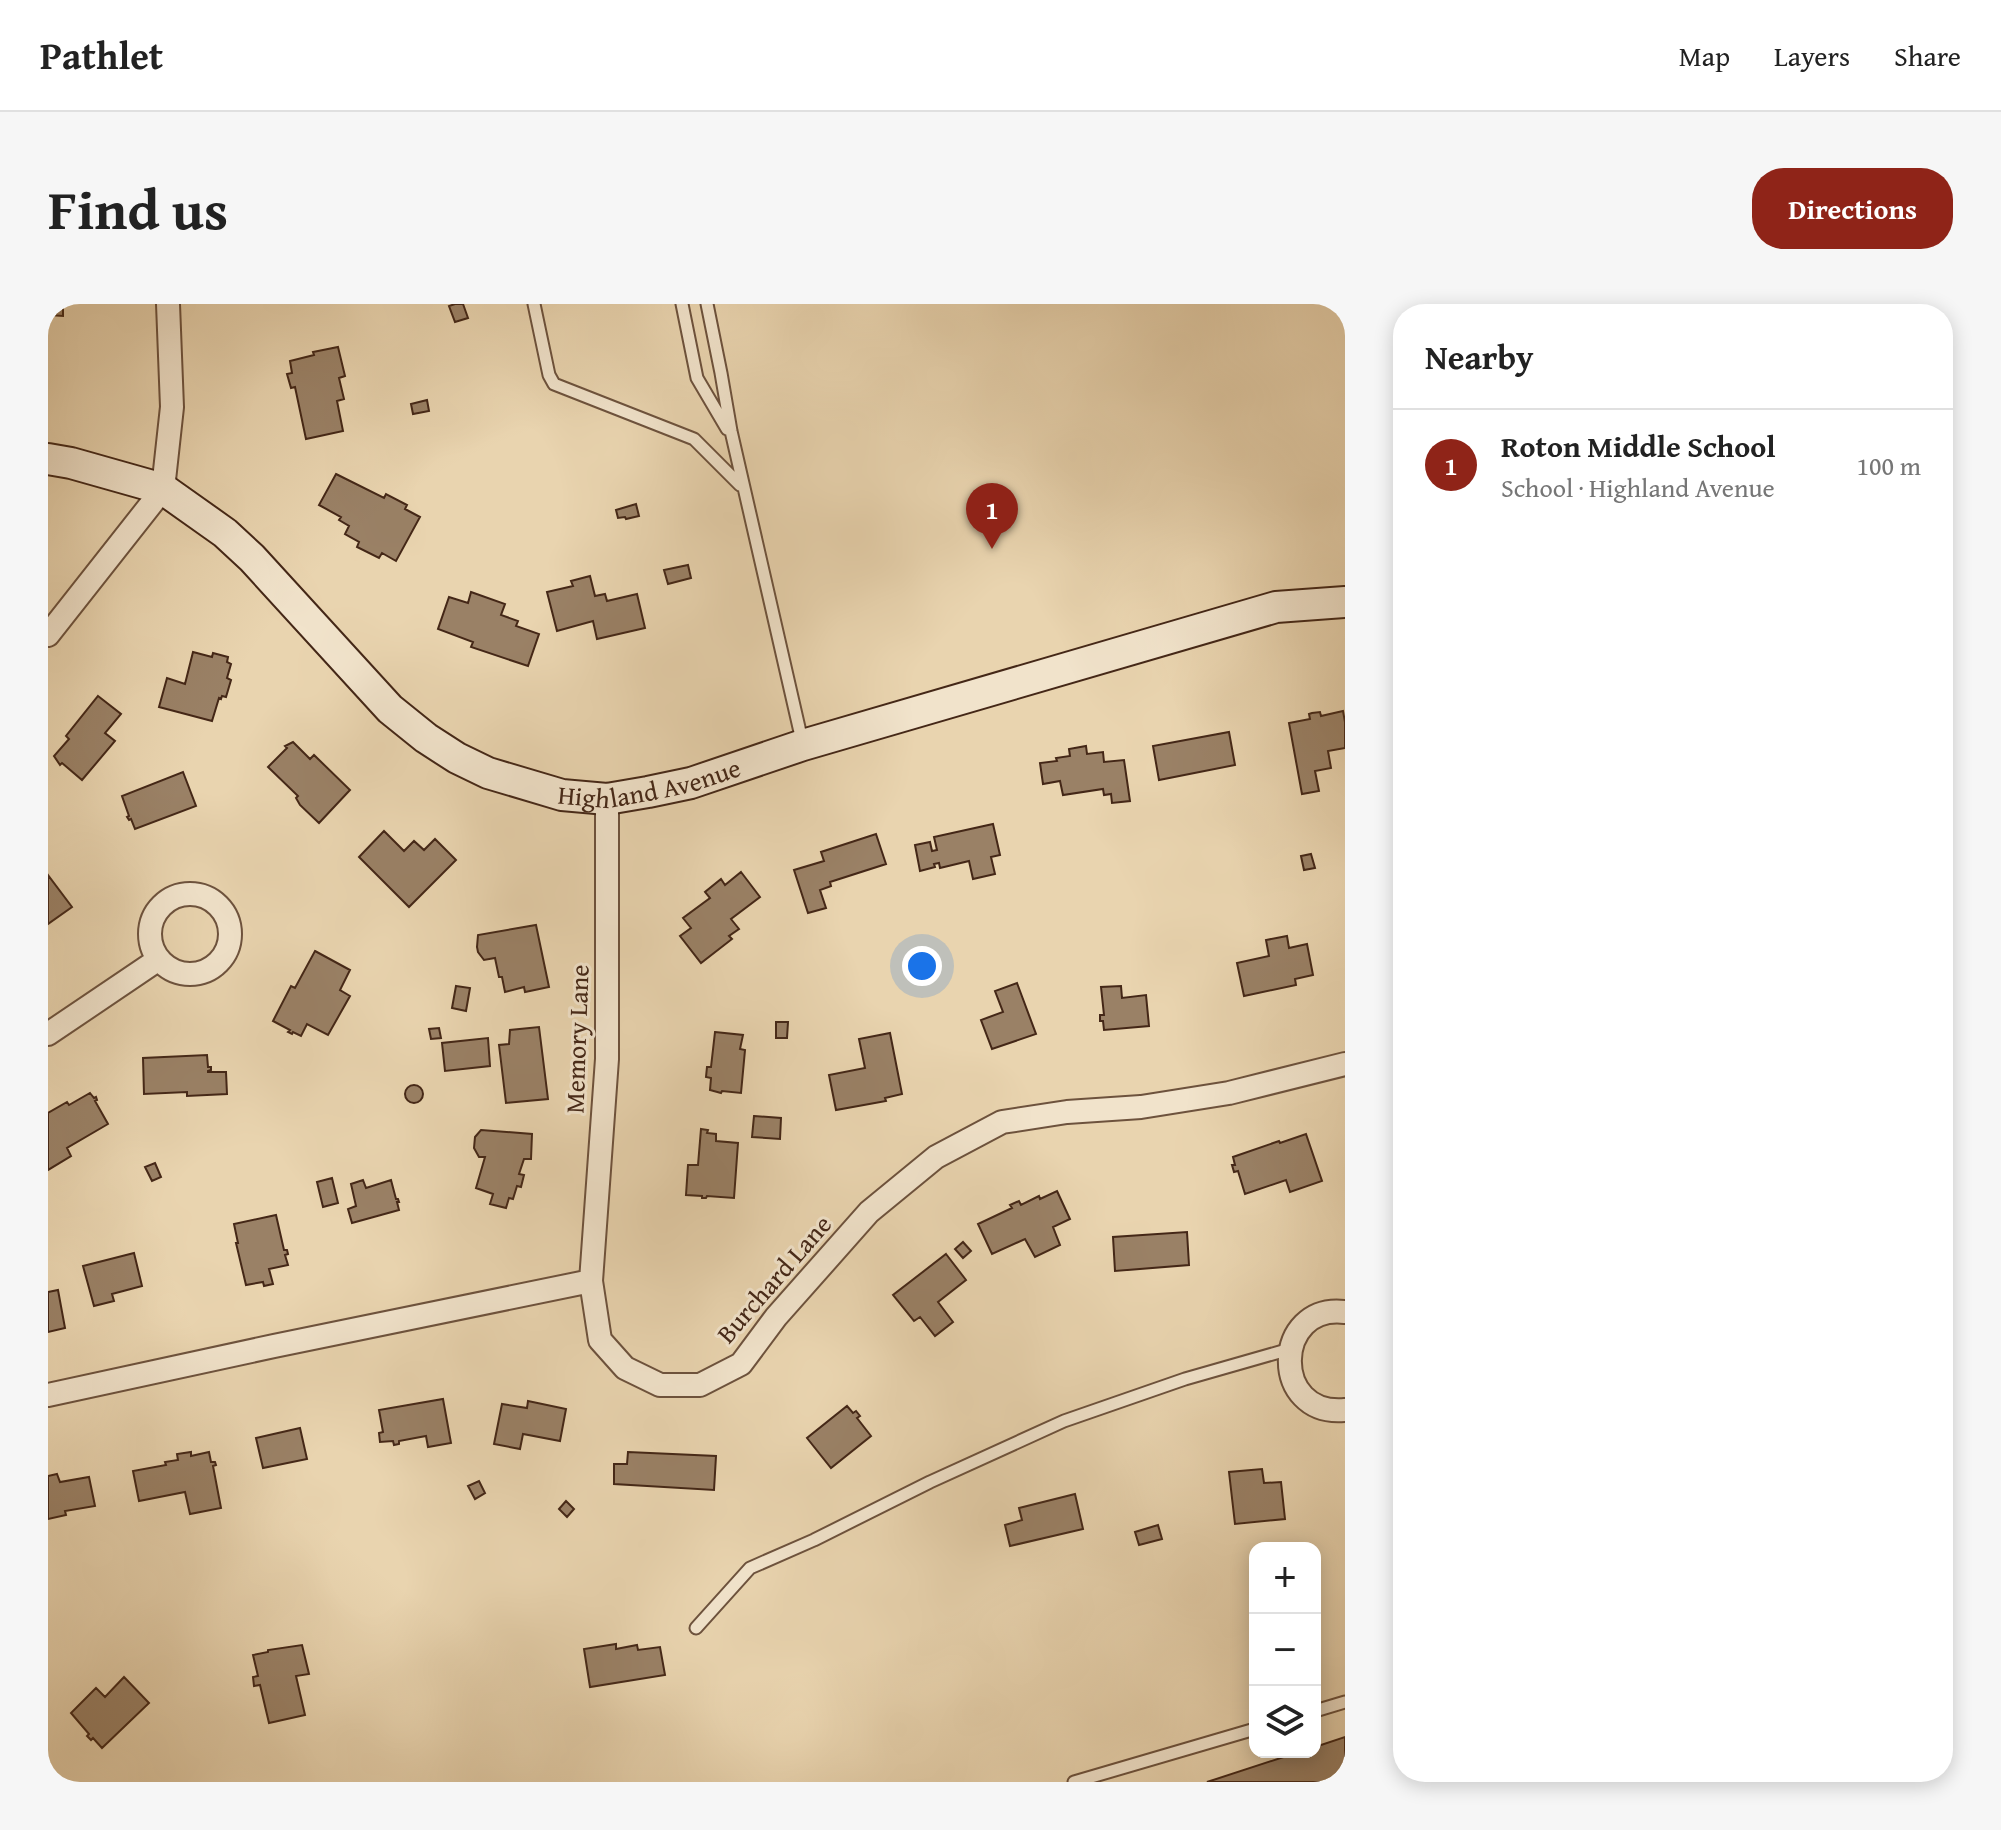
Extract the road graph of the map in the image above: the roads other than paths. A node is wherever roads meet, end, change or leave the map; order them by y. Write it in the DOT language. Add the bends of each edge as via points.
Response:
graph roads {
  1 [pos="168,304"];
  2 [pos="534,304"];
  3 [pos="682,304"];
  4 [pos="707,304"];
  5 [pos="731,431"];
  6 [pos="48,459"];
  7 [pos="743,485"];
  8 [pos="163,489"];
  9 [pos="1345,602"];
  10 [pos="48,635"];
  11 [pos="803,745"];
  12 [pos="607,799"];
  13 [pos="159,959"];
  14 [pos="48,1034"];
  15 [pos="1345,1064"];
  16 [pos="591,1281"];
  17 [pos="1345,1312"];
  18 [pos="1290,1349"];
  19 [pos="48,1395"];
  20 [pos="1345,1410"];
  21 [pos="696,1628"];
  22 [pos="1345,1702"];
  23 [pos="1321,1709"];
  24 [pos="1249,1731"];
  25 [pos="1074,1782"];
  1 -- 8 [label="street" via="172,407"];
  2 -- 7 [label="lane" via="554,384 694,439"];
  3 -- 5 [label="lane" via="697,378"];
  4 -- 5 [label="lane"];
  5 -- 7 [label="lane"];
  6 -- 8 [label="street, Highland Avenue"];
  7 -- 11 [label="lane"];
  8 -- 10 [label="street"];
  8 -- 12 [label="street, Highland Avenue" via="252,558 390,709 426,738 499,777 562,795"];
  9 -- 11 [label="street, Highland Avenue" via="1276,607"];
  11 -- 12 [label="street, Highland Avenue" via="691,783"];
  12 -- 16 [label="street, Memory Lane" via="607,1059"];
  13 -- 14 [label="street"];
  15 -- 16 [label="street, Burchard Lane" via="1229,1093 1002,1122 936,1157 869,1212 741,1364 700,1385 660,1385 625,1368 600,1340"];
  16 -- 19 [label="street"];
  17 -- 18 [label="street" via="1321,1314 1307,1322"];
  18 -- 20 [label="street" via="1289,1371 1305,1399 1319,1407"];
  18 -- 21 [label="lane" via="1064,1421 943,1476 750,1568"];
  22 -- 23 [label="lane"];
  24 -- 25 [label="lane"];
}
